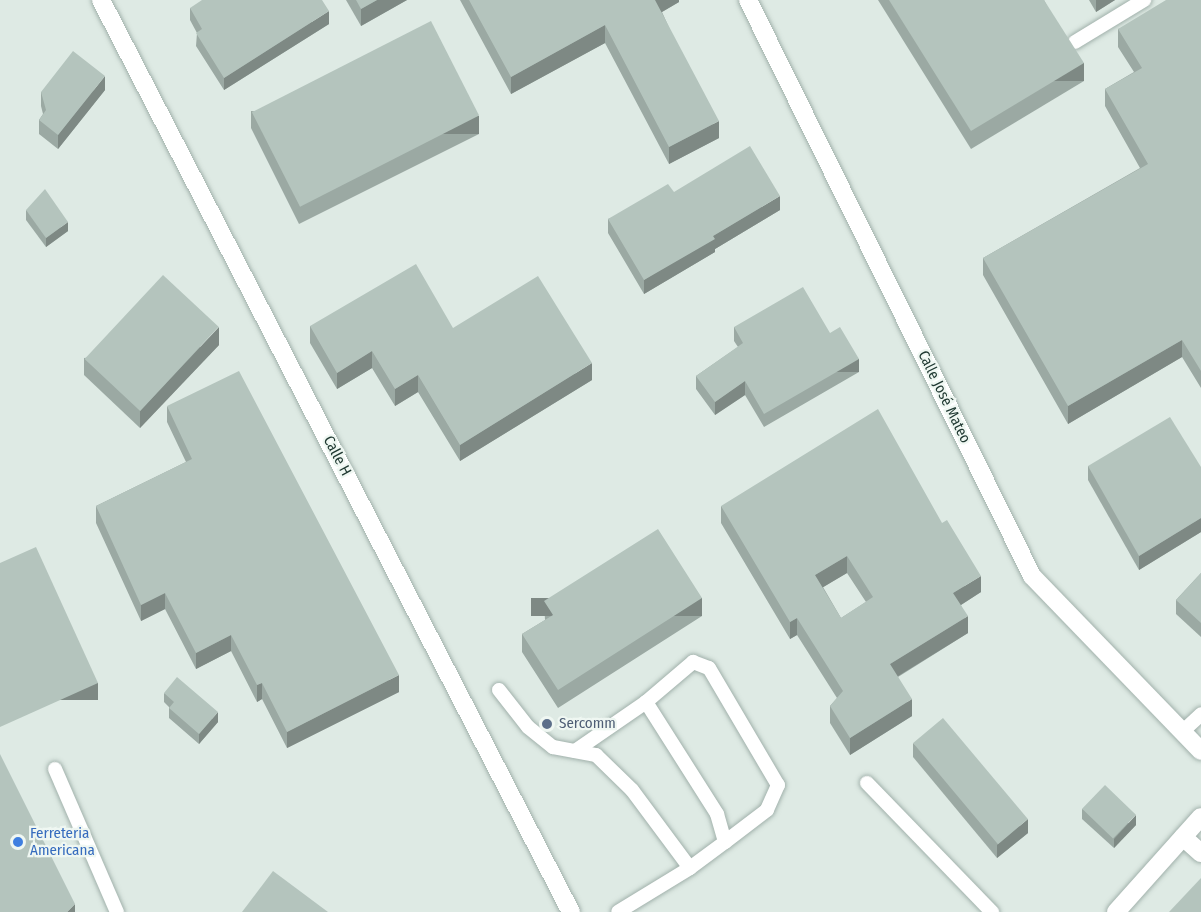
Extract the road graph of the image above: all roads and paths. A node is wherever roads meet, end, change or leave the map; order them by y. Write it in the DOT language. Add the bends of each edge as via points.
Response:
graph roads {
  1 [pos="101,0"];
  2 [pos="748,0"];
  3 [pos="1144,0"];
  4 [pos="1075,42"];
  5 [pos="499,690"];
  6 [pos="646,702"];
  7 [pos="1201,714"];
  8 [pos="1182,732"];
  9 [pos="575,751"];
  10 [pos="1201,751"];
  11 [pos="55,769"];
  12 [pos="867,783"];
  13 [pos="1201,817"];
  14 [pos="1183,837"];
  15 [pos="725,842"];
  16 [pos="1201,854"];
  17 [pos="690,868"];
  18 [pos="117,912"];
  19 [pos="572,912"];
  20 [pos="618,912"];
  21 [pos="992,912"];
  22 [pos="1116,912"];
  1 -- 19 [label="street, Calle H"];
  2 -- 8 [label="street, Calle José Mateo" via="1032,576"];
  3 -- 4 [label="lane"];
  5 -- 9 [label="lane" via="528,727 553,747"];
  6 -- 9 [label="lane"];
  6 -- 15 [label="lane" via="717,814"];
  6 -- 15 [label="lane" via="693,662 709,668 778,785 767,810"];
  7 -- 8 [label="lane"];
  8 -- 10 [label="street, Calle José Mateo"];
  9 -- 17 [label="lane" via="596,755 632,790"];
  11 -- 18 [label="lane"];
  12 -- 21 [label="lane"];
  13 -- 14 [label="street"];
  14 -- 16 [label="street"];
  14 -- 22 [label="street"];
  15 -- 17 [label="lane"];
  17 -- 20 [label="lane"];
}
